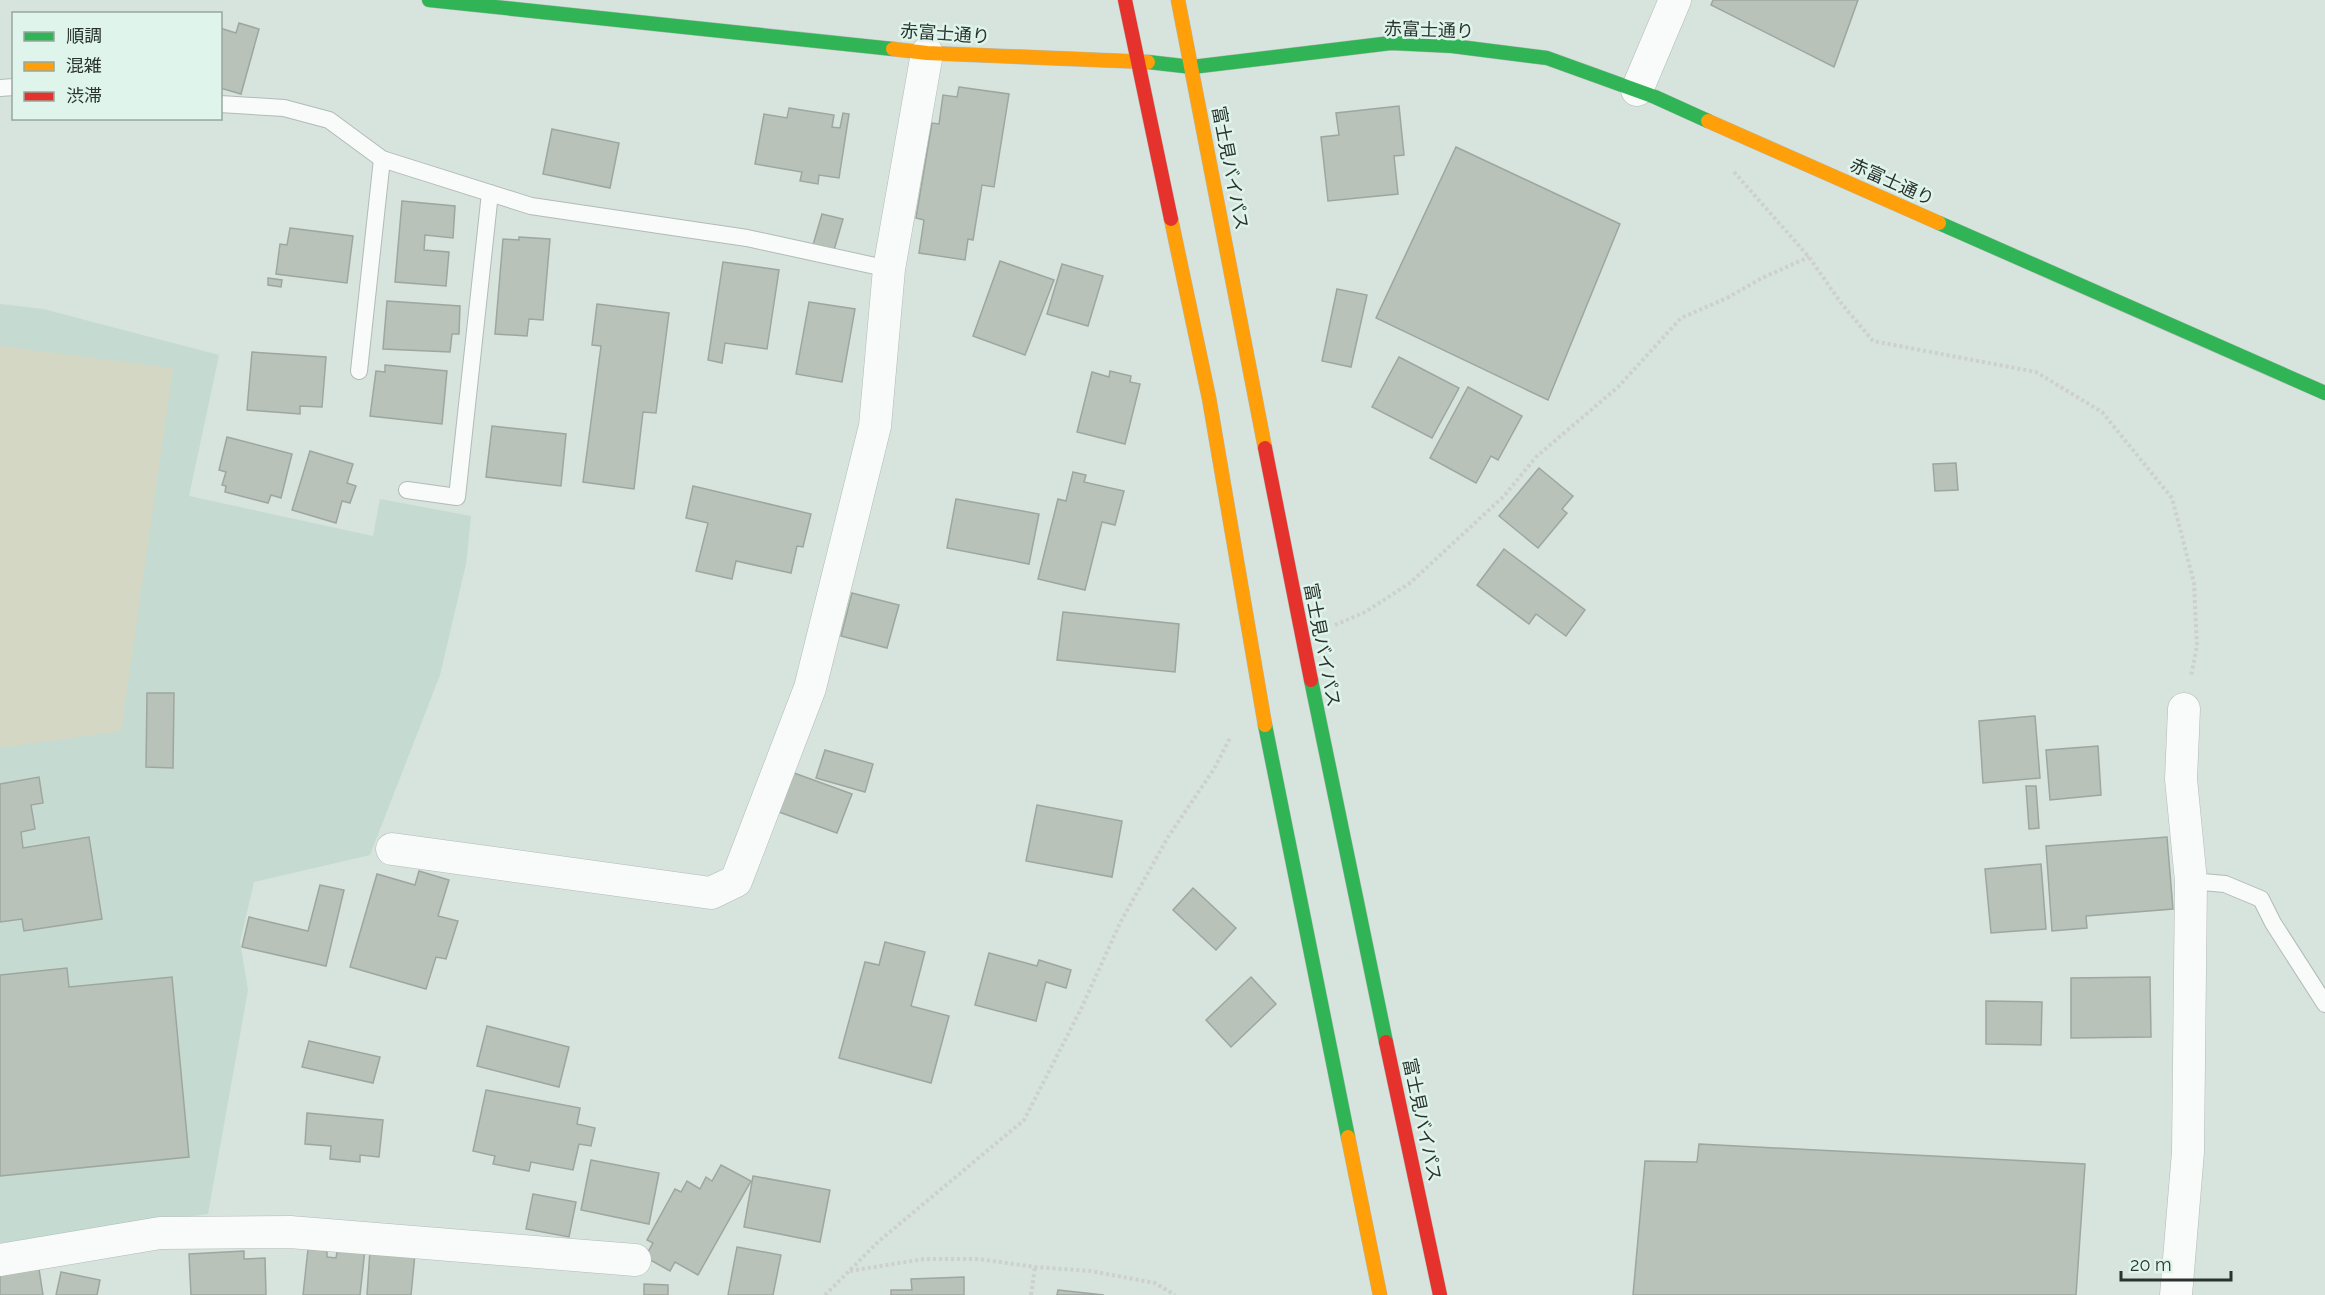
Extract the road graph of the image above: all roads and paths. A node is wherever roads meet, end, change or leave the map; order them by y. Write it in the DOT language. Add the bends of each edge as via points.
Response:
graph roads {
  1 [pos="429,0"];
  2 [pos="1125,0"];
  3 [pos="1178,0"];
  4 [pos="1675,0"];
  5 [pos="927,52"];
  6 [pos="1137,61"];
  7 [pos="1192,67"];
  8 [pos="1637,90"];
  9 [pos="222,104"];
  10 [pos="382,159"];
  11 [pos="1728,166"];
  12 [pos="490,193"];
  13 [pos="1809,257"];
  14 [pos="889,269"];
  15 [pos="359,371"];
  16 [pos="2325,393"];
  17 [pos="407,490"];
  18 [pos="1308,667"];
  19 [pos="2184,709"];
  20 [pos="1230,738"];
  21 [pos="392,849"];
  22 [pos="2191,881"];
  23 [pos="2325,1004"];
  24 [pos="0,1260"];
  25 [pos="635,1260"];
  26 [pos="1035,1267"];
  27 [pos="849,1271"];
  28 [pos="825,1295"];
  29 [pos="1032,1295"];
  30 [pos="1175,1295"];
  31 [pos="1380,1295"];
  32 [pos="1440,1295"];
  33 [pos="2176,1295"];
  1 -- 5 [label="main road, 赤富士通り"];
  2 -- 6 [label="main road"];
  3 -- 7 [label="main road, 富士見バイパス"];
  4 -- 8 [label="street"];
  5 -- 6 [label="main road, 赤富士通り"];
  5 -- 14 [label="street"];
  6 -- 7 [label="main road, 赤富士通り"];
  6 -- 31 [label="main road" via="1209,398 1257,685"];
  7 -- 8 [label="main road, 赤富士通り" via="1391,44 1452,46 1547,58"];
  7 -- 18 [label="main road, 富士見バイパス"];
  8 -- 16 [label="main road, 赤富士通り"];
  9 -- 10 [label="lane" via="284,108 329,120"];
  10 -- 12 [label="lane"];
  10 -- 15 [label="lane"];
  11 -- 13 [label="path"];
  12 -- 14 [label="lane" via="531,206 747,238"];
  12 -- 17 [label="lane" via="457,497"];
  13 -- 18 [label="path" via="1680,318 1618,387 1536,457 1504,496 1410,583 1365,612 1330,627"];
  13 -- 19 [label="path" via="1873,341 2036,372 2102,412 2172,498 2194,582 2197,646"];
  14 -- 21 [label="street" via="875,426 810,688 736,881 711,893"];
  18 -- 32 [label="main road, 富士見バイパス"];
  19 -- 22 [label="street" via="2181,779"];
  20 -- 27 [label="path" via="1120,923 1082,1010 1024,1120 879,1241"];
  22 -- 23 [label="lane" via="2225,884 2261,898"];
  22 -- 33 [label="street" via="2188,1152"];
  24 -- 25 [label="street" via="160,1233 279,1232"];
  26 -- 27 [label="path" via="979,1259 924,1259"];
  26 -- 29 [label="path"];
  26 -- 30 [label="path" via="1091,1271 1155,1283"];
  27 -- 28 [label="path"];
}
